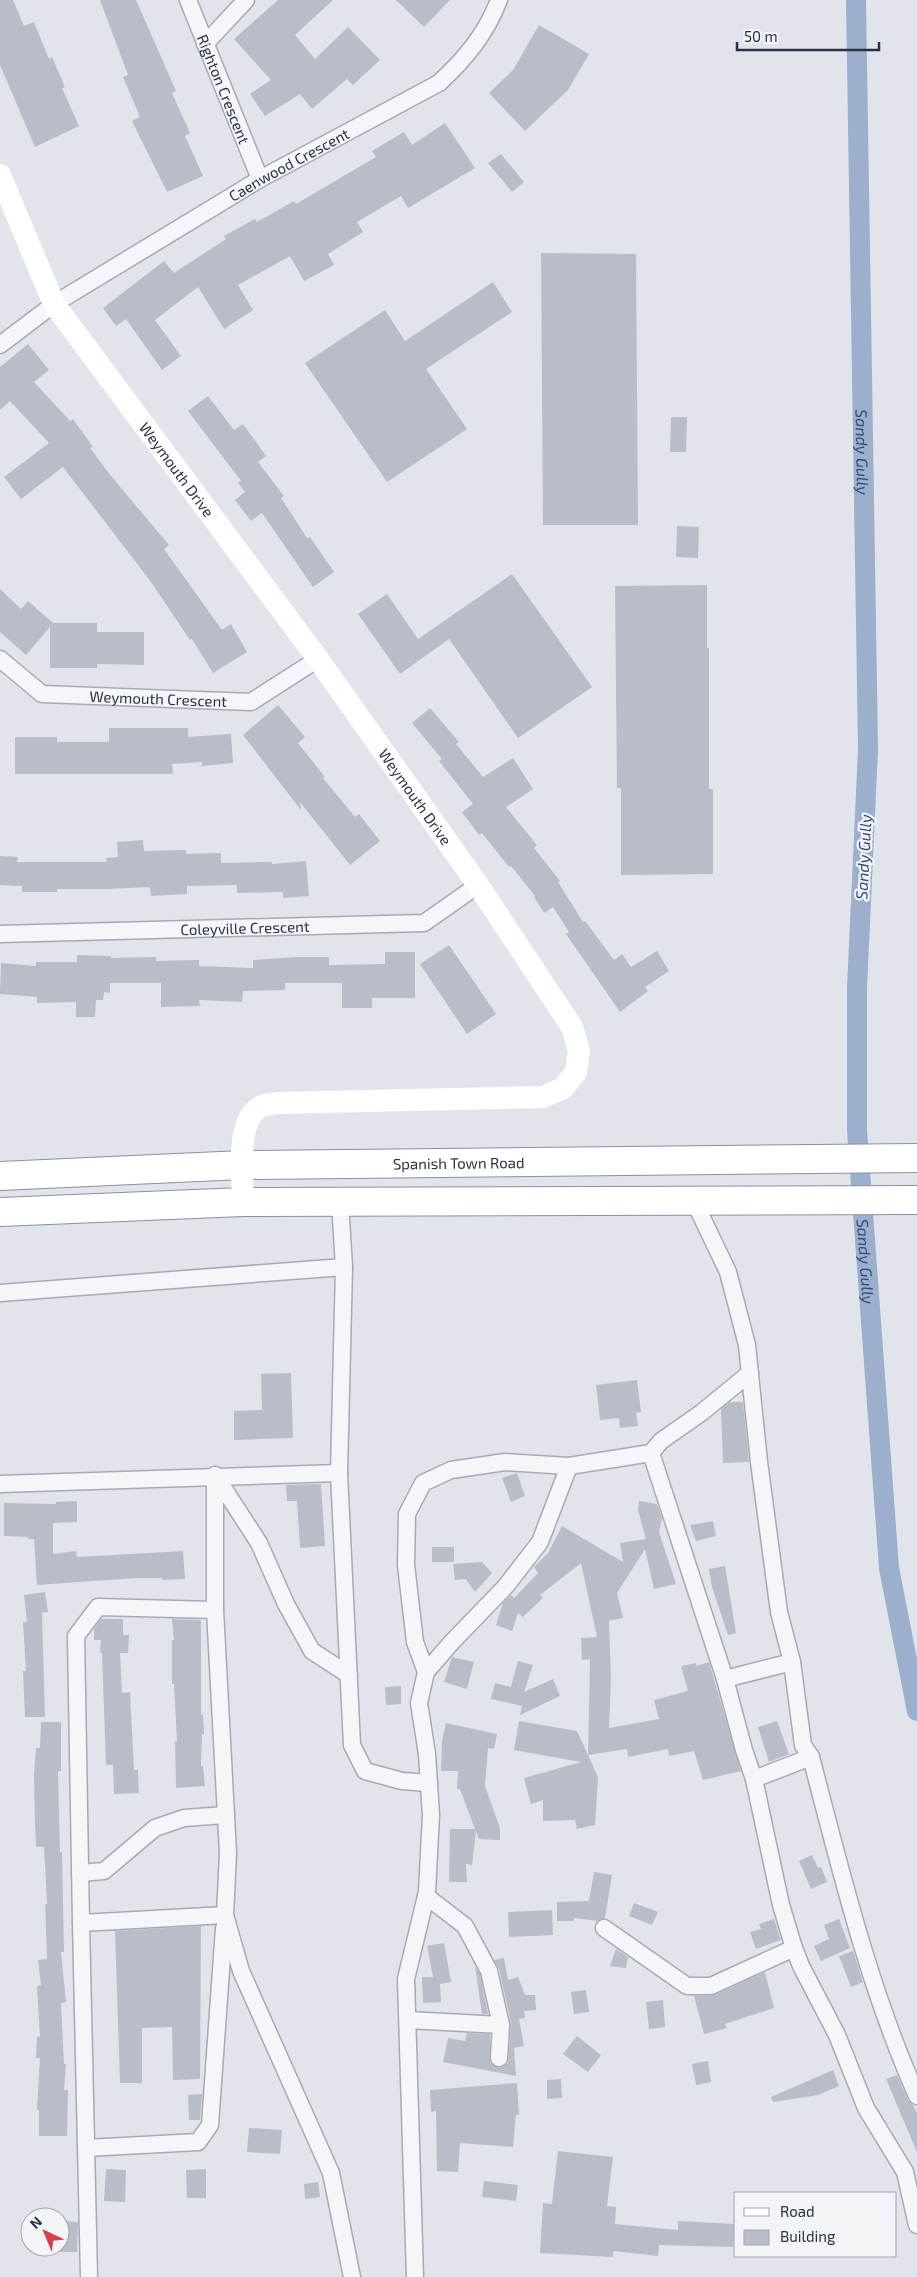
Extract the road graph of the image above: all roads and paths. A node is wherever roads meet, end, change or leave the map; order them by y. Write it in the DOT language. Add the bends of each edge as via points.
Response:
graph roads {
  1 [pos="188,0"];
  2 [pos="246,0"];
  3 [pos="499,0"];
  4 [pos="205,44"];
  5 [pos="0,175"];
  6 [pos="260,179"];
  7 [pos="54,304"];
  8 [pos="0,345"];
  9 [pos="0,659"];
  10 [pos="318,659"];
  11 [pos="478,885"];
  12 [pos="0,934"];
  13 [pos="917,1158"];
  14 [pos="243,1165"];
  15 [pos="0,1176"];
  16 [pos="917,1200"];
  17 [pos="694,1201"];
  18 [pos="243,1202"];
  19 [pos="340,1202"];
  20 [pos="0,1212"];
  21 [pos="344,1267"];
  22 [pos="0,1293"];
  23 [pos="750,1373"];
  24 [pos="651,1452"];
  25 [pos="569,1466"];
  26 [pos="339,1473"];
  27 [pos="215,1475"];
  28 [pos="0,1484"];
  29 [pos="215,1610"];
  30 [pos="792,1662"];
  31 [pos="426,1672"];
  32 [pos="349,1675"];
  33 [pos="725,1679"];
  34 [pos="811,1758"];
  35 [pos="754,1779"];
  36 [pos="429,1784"];
  37 [pos="226,1816"];
  38 [pos="80,1873"];
  39 [pos="426,1896"];
  40 [pos="225,1916"];
  41 [pos="81,1923"];
  42 [pos="604,1928"];
  43 [pos="794,1948"];
  44 [pos="408,2020"];
  45 [pos="501,2025"];
  46 [pos="499,2058"];
  47 [pos="917,2096"];
  48 [pos="86,2148"];
  49 [pos="917,2226"];
  50 [pos="89,2277"];
  51 [pos="352,2277"];
  52 [pos="415,2277"];
  1 -- 4 [label="street, Righton Crescent"];
  2 -- 4 [label="street"];
  3 -- 6 [label="street, Caenwood Crescent" via="478,41 439,83"];
  4 -- 6 [label="street, Righton Crescent"];
  5 -- 7 [label="street, Weymouth Drive"];
  6 -- 7 [label="street, Caenwood Crescent"];
  7 -- 8 [label="street, Caenwood Crescent"];
  7 -- 10 [label="street, Weymouth Drive"];
  9 -- 10 [label="street, Weymouth Crescent" via="42,694 251,702"];
  10 -- 11 [label="street, Weymouth Drive"];
  11 -- 12 [label="street, Coleyville Crescent" via="424,923"];
  11 -- 14 [label="street, Weymouth Drive" via="572,1027 579,1051 576,1072 563,1088 543,1096 279,1103 260,1107 247,1122 242,1141"];
  13 -- 14 [label="highway, Spanish Town Road"];
  14 -- 15 [label="highway, Spanish Town Road"];
  14 -- 18 [label="street, Weymouth Drive"];
  16 -- 17 [label="highway"];
  17 -- 19 [label="highway"];
  17 -- 23 [label="street" via="728,1272 747,1344"];
  18 -- 19 [label="highway"];
  18 -- 20 [label="highway"];
  19 -- 21 [label="street"];
  21 -- 22 [label="street"];
  21 -- 26 [label="street"];
  23 -- 24 [label="street"];
  23 -- 30 [label="street" via="779,1612"];
  24 -- 25 [label="street"];
  24 -- 33 [label="street"];
  25 -- 31 [label="street" via="540,1542 506,1586"];
  25 -- 31 [label="street" via="506,1462 450,1470 422,1483 408,1514 406,1565 415,1642"];
  26 -- 27 [label="street"];
  26 -- 32 [label="street"];
  27 -- 28 [label="street"];
  27 -- 29 [label="street"];
  27 -- 32 [label="street" via="259,1543 286,1604 312,1651"];
  29 -- 37 [label="street"];
  29 -- 38 [label="street" via="98,1607 76,1636"];
  30 -- 33 [label="street"];
  30 -- 34 [label="street" via="804,1745"];
  31 -- 36 [label="street" via="419,1703"];
  32 -- 36 [label="street" via="352,1744 365,1771"];
  33 -- 35 [label="street"];
  34 -- 35 [label="street"];
  34 -- 47 [label="street" via="855,1923 897,2050"];
  35 -- 43 [label="street" via="781,1905"];
  36 -- 39 [label="street" via="431,1815"];
  37 -- 38 [label="street" via="184,1818 155,1828 104,1871"];
  37 -- 40 [label="street"];
  38 -- 41 [label="street"];
  39 -- 44 [label="street" via="406,1978"];
  39 -- 45 [label="street" via="466,1926 489,1971"];
  40 -- 41 [label="street"];
  40 -- 48 [label="street" via="210,2125 205,2134 198,2142"];
  40 -- 51 [label="street" via="241,1971 331,2173"];
  41 -- 48 [label="street"];
  42 -- 43 [label="street" via="687,1986 711,1986"];
  43 -- 49 [label="street" via="837,2035 866,2108 905,2172"];
  44 -- 45 [label="street"];
  44 -- 52 [label="street"];
  45 -- 46 [label="street"];
  48 -- 50 [label="street"];
}
